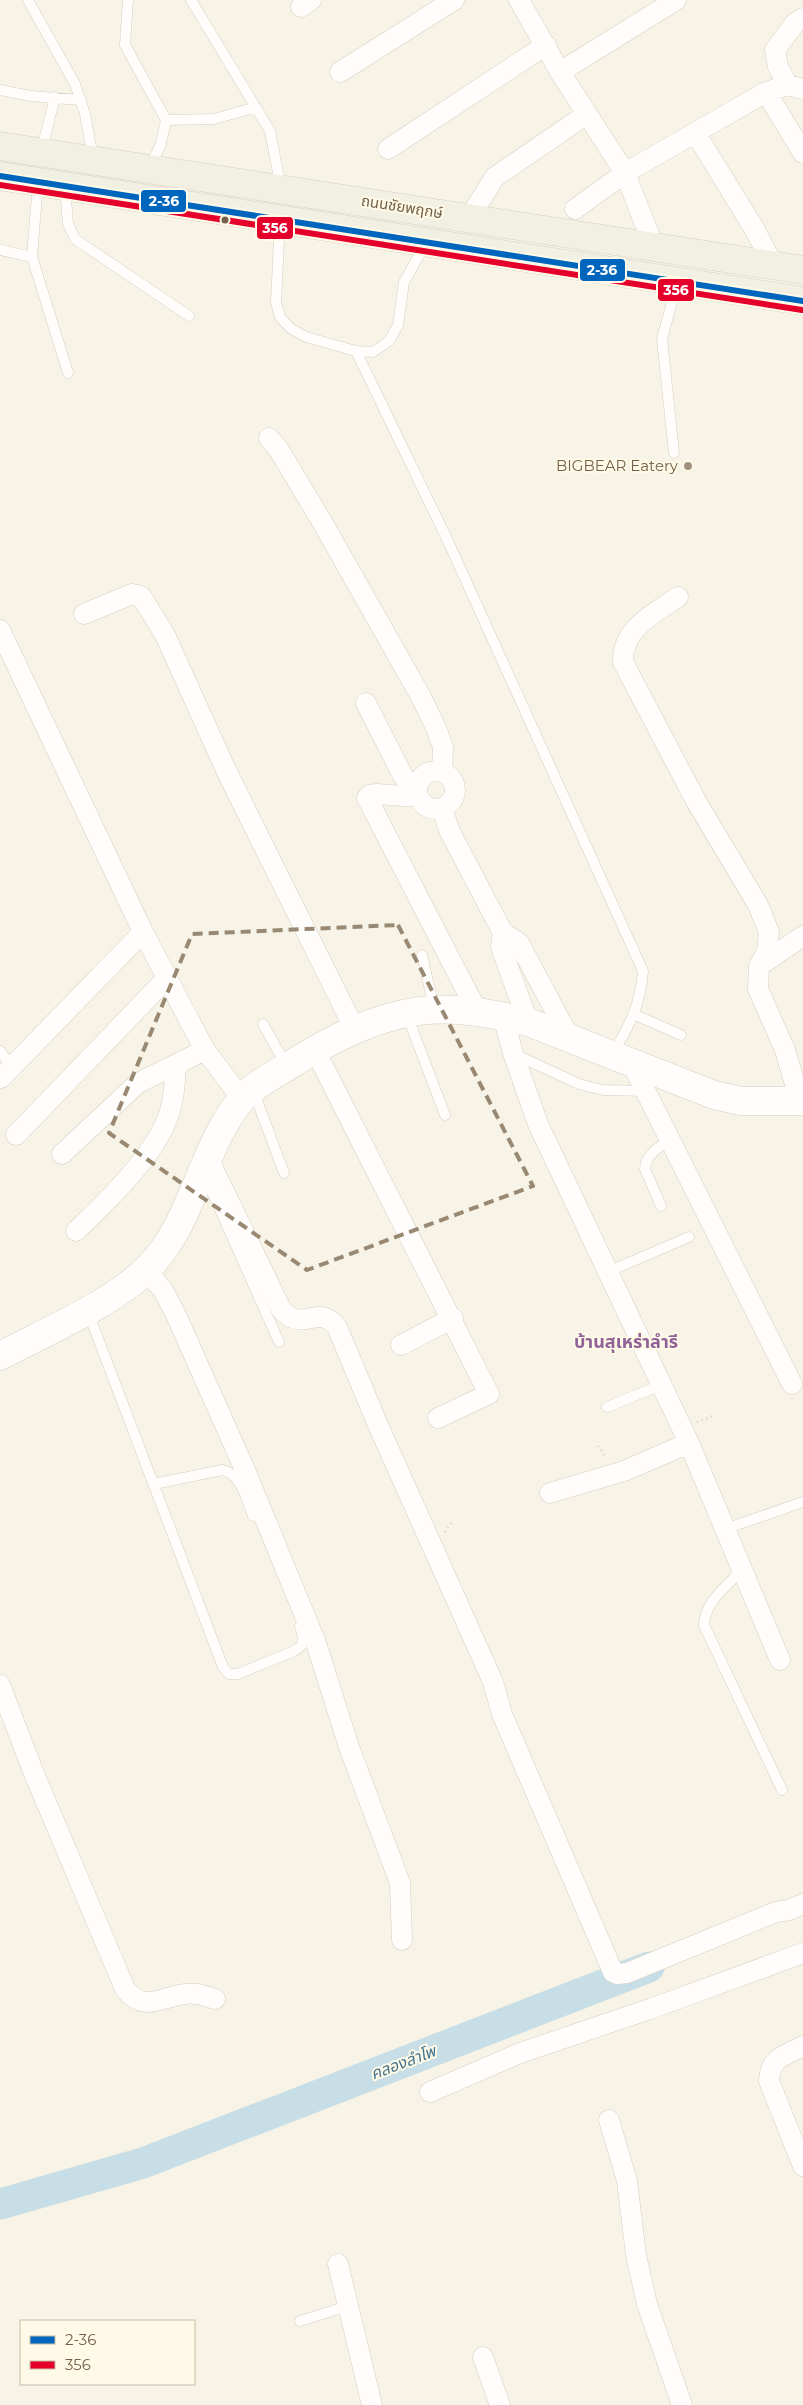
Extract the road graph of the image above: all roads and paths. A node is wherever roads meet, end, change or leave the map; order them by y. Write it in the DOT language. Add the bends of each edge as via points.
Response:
graph roads {
  1 [pos="28,0"];
  2 [pos="128,0"];
  3 [pos="191,0"];
  4 [pos="454,0"];
  5 [pos="676,0"];
  6 [pos="526,3"];
  7 [pos="803,18"];
  8 [pos="546,45"];
  9 [pos="340,72"];
  10 [pos="560,72"];
  11 [pos="796,87"];
  12 [pos="0,90"];
  13 [pos="766,92"];
  14 [pos="55,97"];
  15 [pos="81,100"];
  16 [pos="256,107"];
  17 [pos="587,114"];
  18 [pos="166,120"];
  19 [pos="696,134"];
  20 [pos="16,148"];
  21 [pos="388,148"];
  22 [pos="803,153"];
  23 [pos="93,161"];
  24 [pos="148,169"];
  25 [pos="625,173"];
  26 [pos="14,178"];
  27 [pos="65,186"];
  28 [pos="281,189"];
  29 [pos="575,209"];
  30 [pos="469,218"];
  31 [pos="280,220"];
  32 [pos="426,242"];
  33 [pos="654,247"];
  34 [pos="0,250"];
  35 [pos="32,257"];
  36 [pos="773,266"];
  37 [pos="803,270"];
  38 [pos="678,282"];
  39 [pos="803,301"];
  40 [pos="189,316"];
  41 [pos="356,351"];
  42 [pos="68,373"];
  43 [pos="269,438"];
  44 [pos="674,454"];
  45 [pos="678,597"];
  46 [pos="84,614"];
  47 [pos="0,630"];
  48 [pos="366,703"];
  49 [pos="442,772"];
  50 [pos="417,793"];
  51 [pos="442,808"];
  52 [pos="143,932"];
  53 [pos="503,933"];
  54 [pos="803,936"];
  55 [pos="422,955"];
  56 [pos="759,966"];
  57 [pos="167,978"];
  58 [pos="435,1011"];
  59 [pos="407,1014"];
  60 [pos="635,1015"];
  61 [pos="503,1017"];
  62 [pos="263,1024"];
  63 [pos="355,1030"];
  64 [pos="681,1035"];
  65 [pos="570,1039"];
  66 [pos="205,1050"];
  67 [pos="315,1050"];
  68 [pos="0,1051"];
  69 [pos="513,1053"];
  70 [pos="622,1060"];
  71 [pos="176,1065"];
  72 [pos="286,1067"];
  73 [pos="7,1073"];
  74 [pos="646,1091"];
  75 [pos="248,1094"];
  76 [pos="802,1101"];
  77 [pos="445,1115"];
  78 [pos="16,1136"];
  79 [pos="670,1139"];
  80 [pos="62,1154"];
  81 [pos="204,1162"];
  82 [pos="284,1173"];
  83 [pos="661,1206"];
  84 [pos="76,1232"];
  85 [pos="689,1237"];
  86 [pos="146,1270"];
  87 [pos="607,1272"];
  88 [pos="87,1309"];
  89 [pos="452,1318"];
  90 [pos="278,1342"];
  91 [pos="401,1345"];
  92 [pos="0,1356"];
  93 [pos="792,1384"];
  94 [pos="661,1385"];
  95 [pos="607,1407"];
  96 [pos="438,1418"];
  97 [pos="689,1443"];
  98 [pos="154,1484"];
  99 [pos="550,1493"];
  100 [pos="803,1502"];
  101 [pos="725,1529"];
  102 [pos="742,1570"];
  103 [pos="780,1660"];
  104 [pos="0,1685"];
  105 [pos="782,1790"];
  106 [pos="803,1904"];
  107 [pos="402,1940"];
  108 [pos="803,1953"];
  109 [pos="215,1999"];
  110 [pos="803,2046"];
  111 [pos="430,2092"];
  112 [pos="609,2120"];
  113 [pos="799,2143"];
  114 [pos="803,2166"];
  115 [pos="338,2264"];
  116 [pos="348,2306"];
  117 [pos="300,2321"];
  118 [pos="483,2356"];
  119 [pos="372,2405"];
  120 [pos="500,2405"];
  121 [pos="682,2405"];
  1 -- 15 [label="lane" via="69,72"];
  2 -- 18 [label="lane" via="125,45"];
  3 -- 16 [label="lane"];
  4 -- 9 [label="street"];
  5 -- 10 [label="street"];
  6 -- 8 [label="street"];
  7 -- 11 [label="street" via="794,23 775,50 778,67"];
  8 -- 10 [label="street"];
  8 -- 21 [label="street"];
  10 -- 17 [label="street"];
  11 -- 13 [label="street"];
  12 -- 14 [label="lane"];
  13 -- 19 [label="street"];
  13 -- 22 [label="street"];
  14 -- 15 [label="lane"];
  14 -- 20 [label="lane"];
  15 -- 23 [label="lane"];
  16 -- 18 [label="lane" via="214,119"];
  16 -- 28 [label="lane" via="270,131"];
  17 -- 25 [label="street"];
  17 -- 30 [label="street" via="495,177"];
  18 -- 24 [label="lane" via="161,144"];
  19 -- 25 [label="street"];
  19 -- 36 [label="street" via="755,230"];
  20 -- 23 [label="main road, ถนนชัยพฤกษ์"];
  23 -- 24 [label="main road, ถนนชัยพฤกษ์"];
  24 -- 28 [label="main road, ถนนชัยพฤกษ์"];
  25 -- 29 [label="street"];
  25 -- 33 [label="street"];
  26 -- 27 [label="main road, ถนนชัยพฤกษ์"];
  26 -- 35 [label="lane"];
  27 -- 31 [label="main road, ถนนชัยพฤกษ์"];
  27 -- 40 [label="lane" via="68,224 75,239"];
  28 -- 30 [label="main road, ถนนชัยพฤกษ์"];
  30 -- 33 [label="main road, ถนนชัยพฤกษ์"];
  31 -- 32 [label="main road, ถนนชัยพฤกษ์"];
  31 -- 41 [label="lane" via="276,302 280,317 290,328 306,337"];
  32 -- 38 [label="main road, ถนนชัยพฤกษ์"];
  32 -- 41 [label="lane" via="404,282 398,325 389,341 373,352"];
  33 -- 36 [label="main road, ถนนชัยพฤกษ์"];
  34 -- 35 [label="lane"];
  35 -- 42 [label="lane"];
  36 -- 37 [label="main road, ถนนชัยพฤกษ์"];
  38 -- 39 [label="main road, ถนนชัยพฤกษ์"];
  38 -- 44 [label="lane" via="662,339"];
  41 -- 60 [label="lane" via="447,539 630,938 643,971 642,991"];
  43 -- 49 [label="street" via="320,520 432,720 443,747"];
  45 -- 56 [label="street" via="645,618 629,636 622,650 623,662 696,801 758,905 769,932 767,951"];
  46 -- 63 [label="street" via="132,594 141,596 165,635 226,770"];
  47 -- 52 [label="street"];
  48 -- 50 [label="street" via="403,776"];
  49 -- 50 [label="street" via="428,772 422,776"];
  49 -- 51 [label="street" via="451,779 455,790 451,801"];
  50 -- 51 [label="street" via="428,807"];
  50 -- 61 [label="street" via="370,794 367,798"];
  51 -- 53 [label="street" via="450,832"];
  52 -- 57 [label="street"];
  52 -- 73 [label="street"];
  53 -- 61 [label="street"];
  53 -- 65 [label="street" via="519,943"];
  54 -- 56 [label="street"];
  55 -- 58 [label="lane"];
  56 -- 76 [label="street" via="760,995 785,1050"];
  57 -- 66 [label="street"];
  57 -- 78 [label="street"];
  58 -- 59 [label="street"];
  58 -- 61 [label="street"];
  59 -- 63 [label="street"];
  59 -- 77 [label="lane"];
  60 -- 64 [label="lane"];
  60 -- 70 [label="lane"];
  61 -- 65 [label="street"];
  61 -- 69 [label="street"];
  62 -- 72 [label="lane"];
  63 -- 67 [label="street"];
  65 -- 70 [label="street"];
  66 -- 71 [label="street"];
  66 -- 75 [label="street"];
  67 -- 72 [label="street"];
  67 -- 89 [label="street"];
  68 -- 73 [label="lane"];
  69 -- 74 [label="lane" via="578,1084 604,1090"];
  69 -- 87 [label="street" via="538,1124"];
  70 -- 74 [label="street"];
  70 -- 76 [label="street" via="714,1095 740,1101"];
  71 -- 80 [label="street" via="138,1083"];
  71 -- 84 [label="street" via="172,1104 154,1142 118,1189"];
  72 -- 75 [label="street"];
  74 -- 79 [label="street"];
  75 -- 81 [label="street"];
  75 -- 82 [label="lane"];
  79 -- 83 [label="lane" via="645,1164"];
  79 -- 93 [label="street"];
  81 -- 86 [label="street" via="175,1231"];
  81 -- 90 [label="lane"];
  81 -- 106 [label="street" via="288,1318 298,1321 322,1316 330,1318 337,1328 494,1682 502,1714 613,1972 627,1973"];
  85 -- 87 [label="lane"];
  86 -- 88 [label="street" via="114,1295"];
  86 -- 107 [label="street" via="163,1290 180,1324 245,1470 316,1643 352,1756 400,1883"];
  87 -- 94 [label="street"];
  88 -- 92 [label="street"];
  88 -- 98 [label="lane"];
  89 -- 91 [label="street"];
  89 -- 96 [label="street" via="489,1394"];
  94 -- 95 [label="lane"];
  94 -- 97 [label="street"];
  97 -- 99 [label="street" via="624,1471"];
  97 -- 101 [label="street"];
  98 -- 98 [label="lane" via="222,1470 231,1471 236,1476 300,1626 302,1645 238,1674 229,1674 223,1667"];
  100 -- 101 [label="lane"];
  101 -- 102 [label="street"];
  102 -- 103 [label="street"];
  102 -- 105 [label="lane" via="711,1602 704,1625"];
  104 -- 109 [label="street" via="32,1771 125,1989 132,1998 141,2002 185,1994"];
  108 -- 111 [label="street" via="650,2010 520,2053"];
  110 -- 113 [label="street" via="776,2059 770,2068 769,2081"];
  112 -- 121 [label="street" via="626,2181 636,2255 647,2304"];
  113 -- 114 [label="street"];
  115 -- 116 [label="street"];
  116 -- 117 [label="lane"];
  116 -- 119 [label="street"];
  118 -- 120 [label="street"];
}
